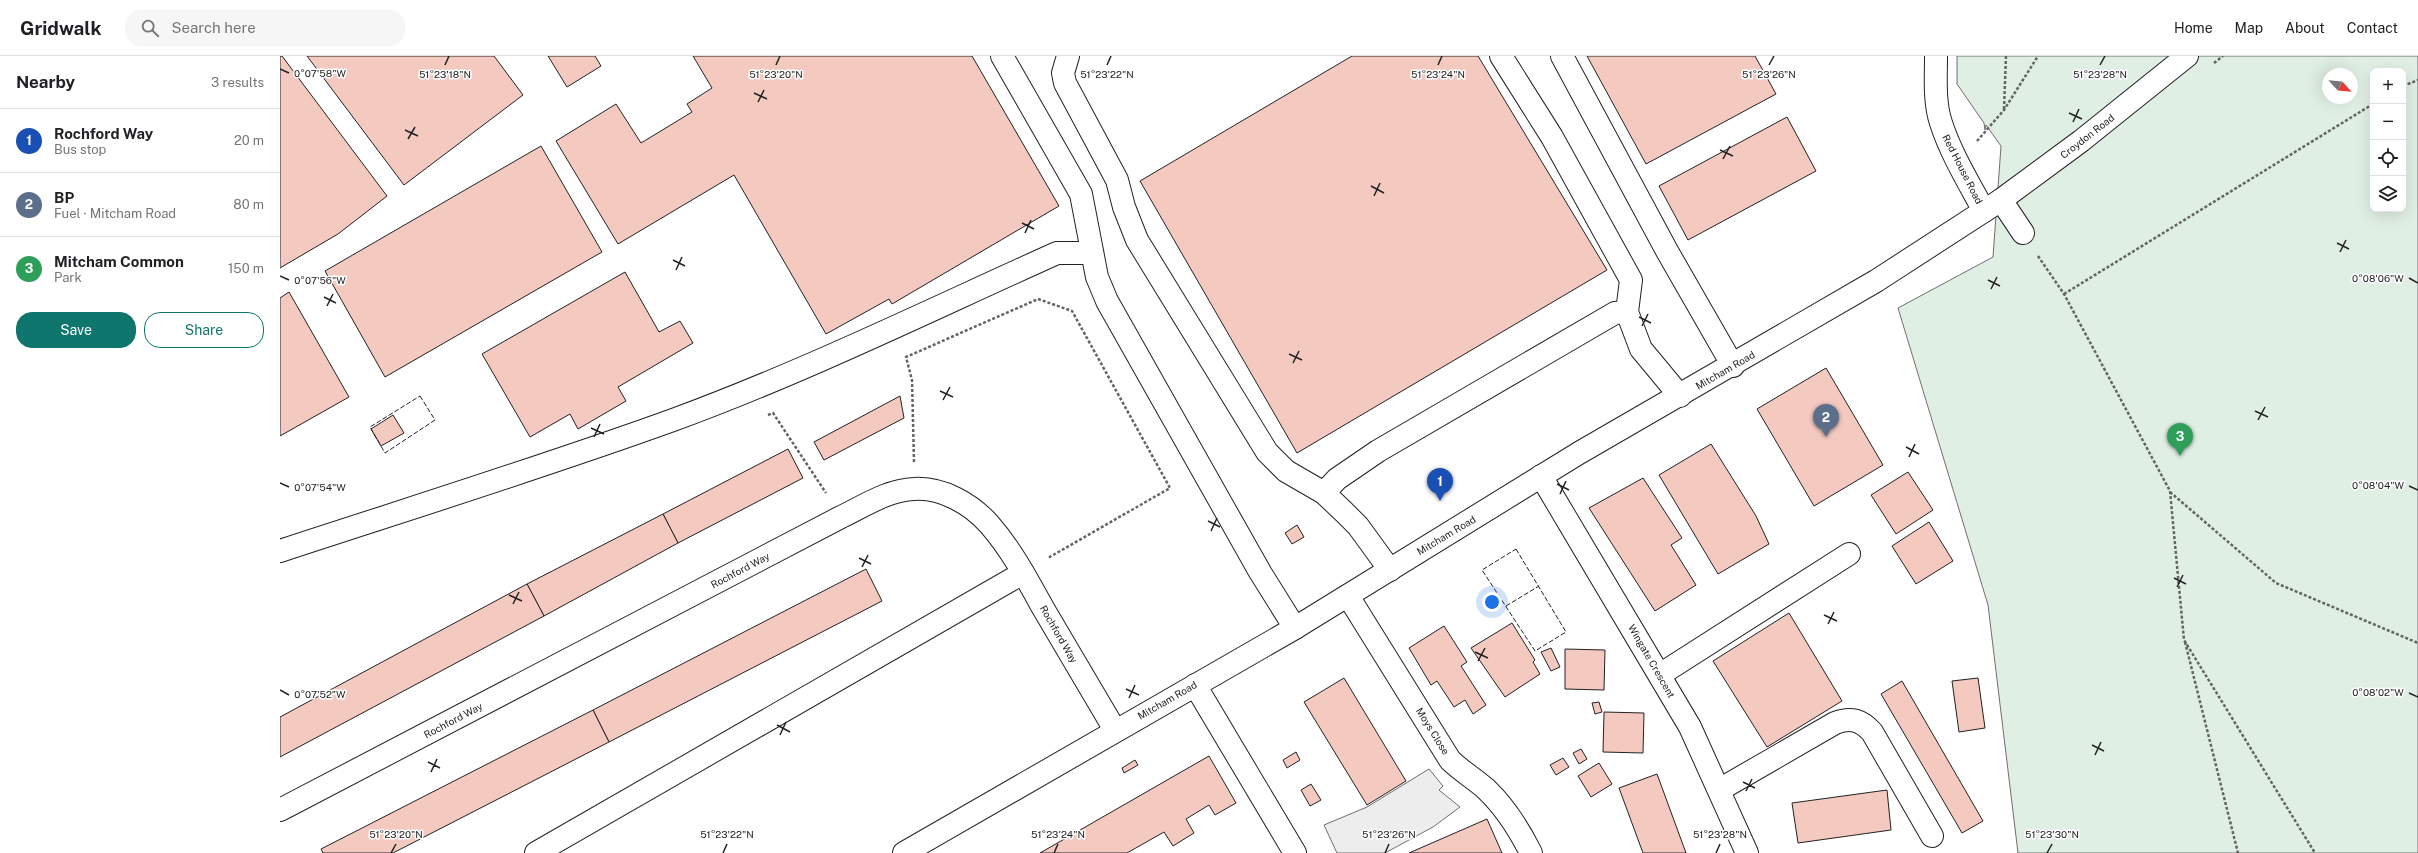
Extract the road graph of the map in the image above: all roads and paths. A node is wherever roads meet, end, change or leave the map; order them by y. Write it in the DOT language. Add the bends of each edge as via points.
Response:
graph roads {
  1 [pos="1002,56"];
  2 [pos="1068,56"];
  3 [pos="1501,56"];
  4 [pos="1562,56"];
  5 [pos="1936,56"];
  6 [pos="2006,56"];
  7 [pos="2038,56"];
  8 [pos="2187,56"];
  9 [pos="2418,80"];
  10 [pos="2406,85"];
  11 [pos="2370,106"];
  12 [pos="2004,110"];
  13 [pos="1958,162"];
  14 [pos="1993,206"];
  15 [pos="2023,233"];
  16 [pos="1091,253"];
  17 [pos="2064,294"];
  18 [pos="1627,312"];
  19 [pos="1733,366"];
  20 [pos="1680,396"];
  21 [pos="766,416"];
  22 [pos="1541,476"];
  23 [pos="915,489"];
  24 [pos="2170,491"];
  25 [pos="1324,493"];
  26 [pos="842,517"];
  27 [pos="280,551"];
  28 [pos="1849,554"];
  29 [pos="1390,570"];
  30 [pos="1023,573"];
  31 [pos="1348,596"];
  32 [pos="1295,628"];
  33 [pos="2184,640"];
  34 [pos="2418,643"];
  35 [pos="1661,674"];
  36 [pos="1195,684"];
  37 [pos="1115,730"];
  38 [pos="1719,790"];
  39 [pos="280,810"];
  40 [pos="1932,836"];
  41 [pos="536,853"];
  42 [pos="904,853"];
  43 [pos="1295,853"];
  44 [pos="1531,853"];
  45 [pos="1747,853"];
  46 [pos="2238,853"];
  47 [pos="2315,853"];
  1 -- 16 [label="street" via="1080,194"];
  2 -- 25 [label="street" via="1063,73 1065,83 1117,180 1137,240 1267,452 1286,471"];
  3 -- 18 [label="street" via="1552,137 1630,280"];
  4 -- 19 [label="street" via="1667,252"];
  5 -- 13 [label="street, Red House Road" via="1937,104 1941,122"];
  6 -- 12 [label="path"];
  7 -- 12 [label="path"];
  8 -- 14 [label="street, Croydon Road" via="2081,141"];
  9 -- 10 [label="path"];
  11 -- 17 [label="path"];
  12 -- 13 [label="path"];
  13 -- 14 [label="street, Red House Road"];
  14 -- 15 [label="street, Red House Road"];
  14 -- 19 [label="street, Mitcham Road" via="1876,281"];
  15 -- 17 [label="path"];
  16 -- 27 [label="street" via="1057,253 810,364 675,419 527,471"];
  16 -- 32 [label="street" via="1107,302 1260,572"];
  17 -- 24 [label="path"];
  18 -- 20 [label="street" via="1641,349"];
  18 -- 25 [label="street" via="1615,313 1378,451 1337,479"];
  19 -- 20 [label="street, Mitcham Road"];
  20 -- 22 [label="street, Mitcham Road"];
  21 -- 26 [label="path" via="773,413"];
  22 -- 29 [label="street, Mitcham Road"];
  22 -- 35 [label="street, Wingate Crescent"];
  23 -- 26 [label="street, Rochford Way" via="880,498"];
  23 -- 30 [label="street, Rochford Way" via="938,491 973,510 988,524"];
  23 -- 30 [label="path" via="912,380 906,357 1038,299 1072,311 1170,488"];
  24 -- 33 [label="path"];
  24 -- 34 [label="path" via="2276,583"];
  25 -- 29 [label="street" via="1358,526"];
  26 -- 39 [label="street, Rochford Way"];
  28 -- 35 [label="street"];
  29 -- 31 [label="street, Mitcham Road"];
  30 -- 37 [label="street, Rochford Way"];
  30 -- 41 [label="street"];
  31 -- 32 [label="street, Mitcham Road"];
  31 -- 44 [label="street, Moys Close" via="1450,760 1506,809"];
  32 -- 36 [label="street, Mitcham Road"];
  33 -- 46 [label="path"];
  33 -- 47 [label="path"];
  35 -- 38 [label="street, Wingate Crescent" via="1690,727"];
  36 -- 37 [label="street, Mitcham Road"];
  36 -- 43 [label="street"];
  37 -- 42 [label="street, Mitcham Road"];
  38 -- 40 [label="street" via="1835,723 1858,720 1872,732"];
  38 -- 45 [label="street, Wingate Crescent"];
}
